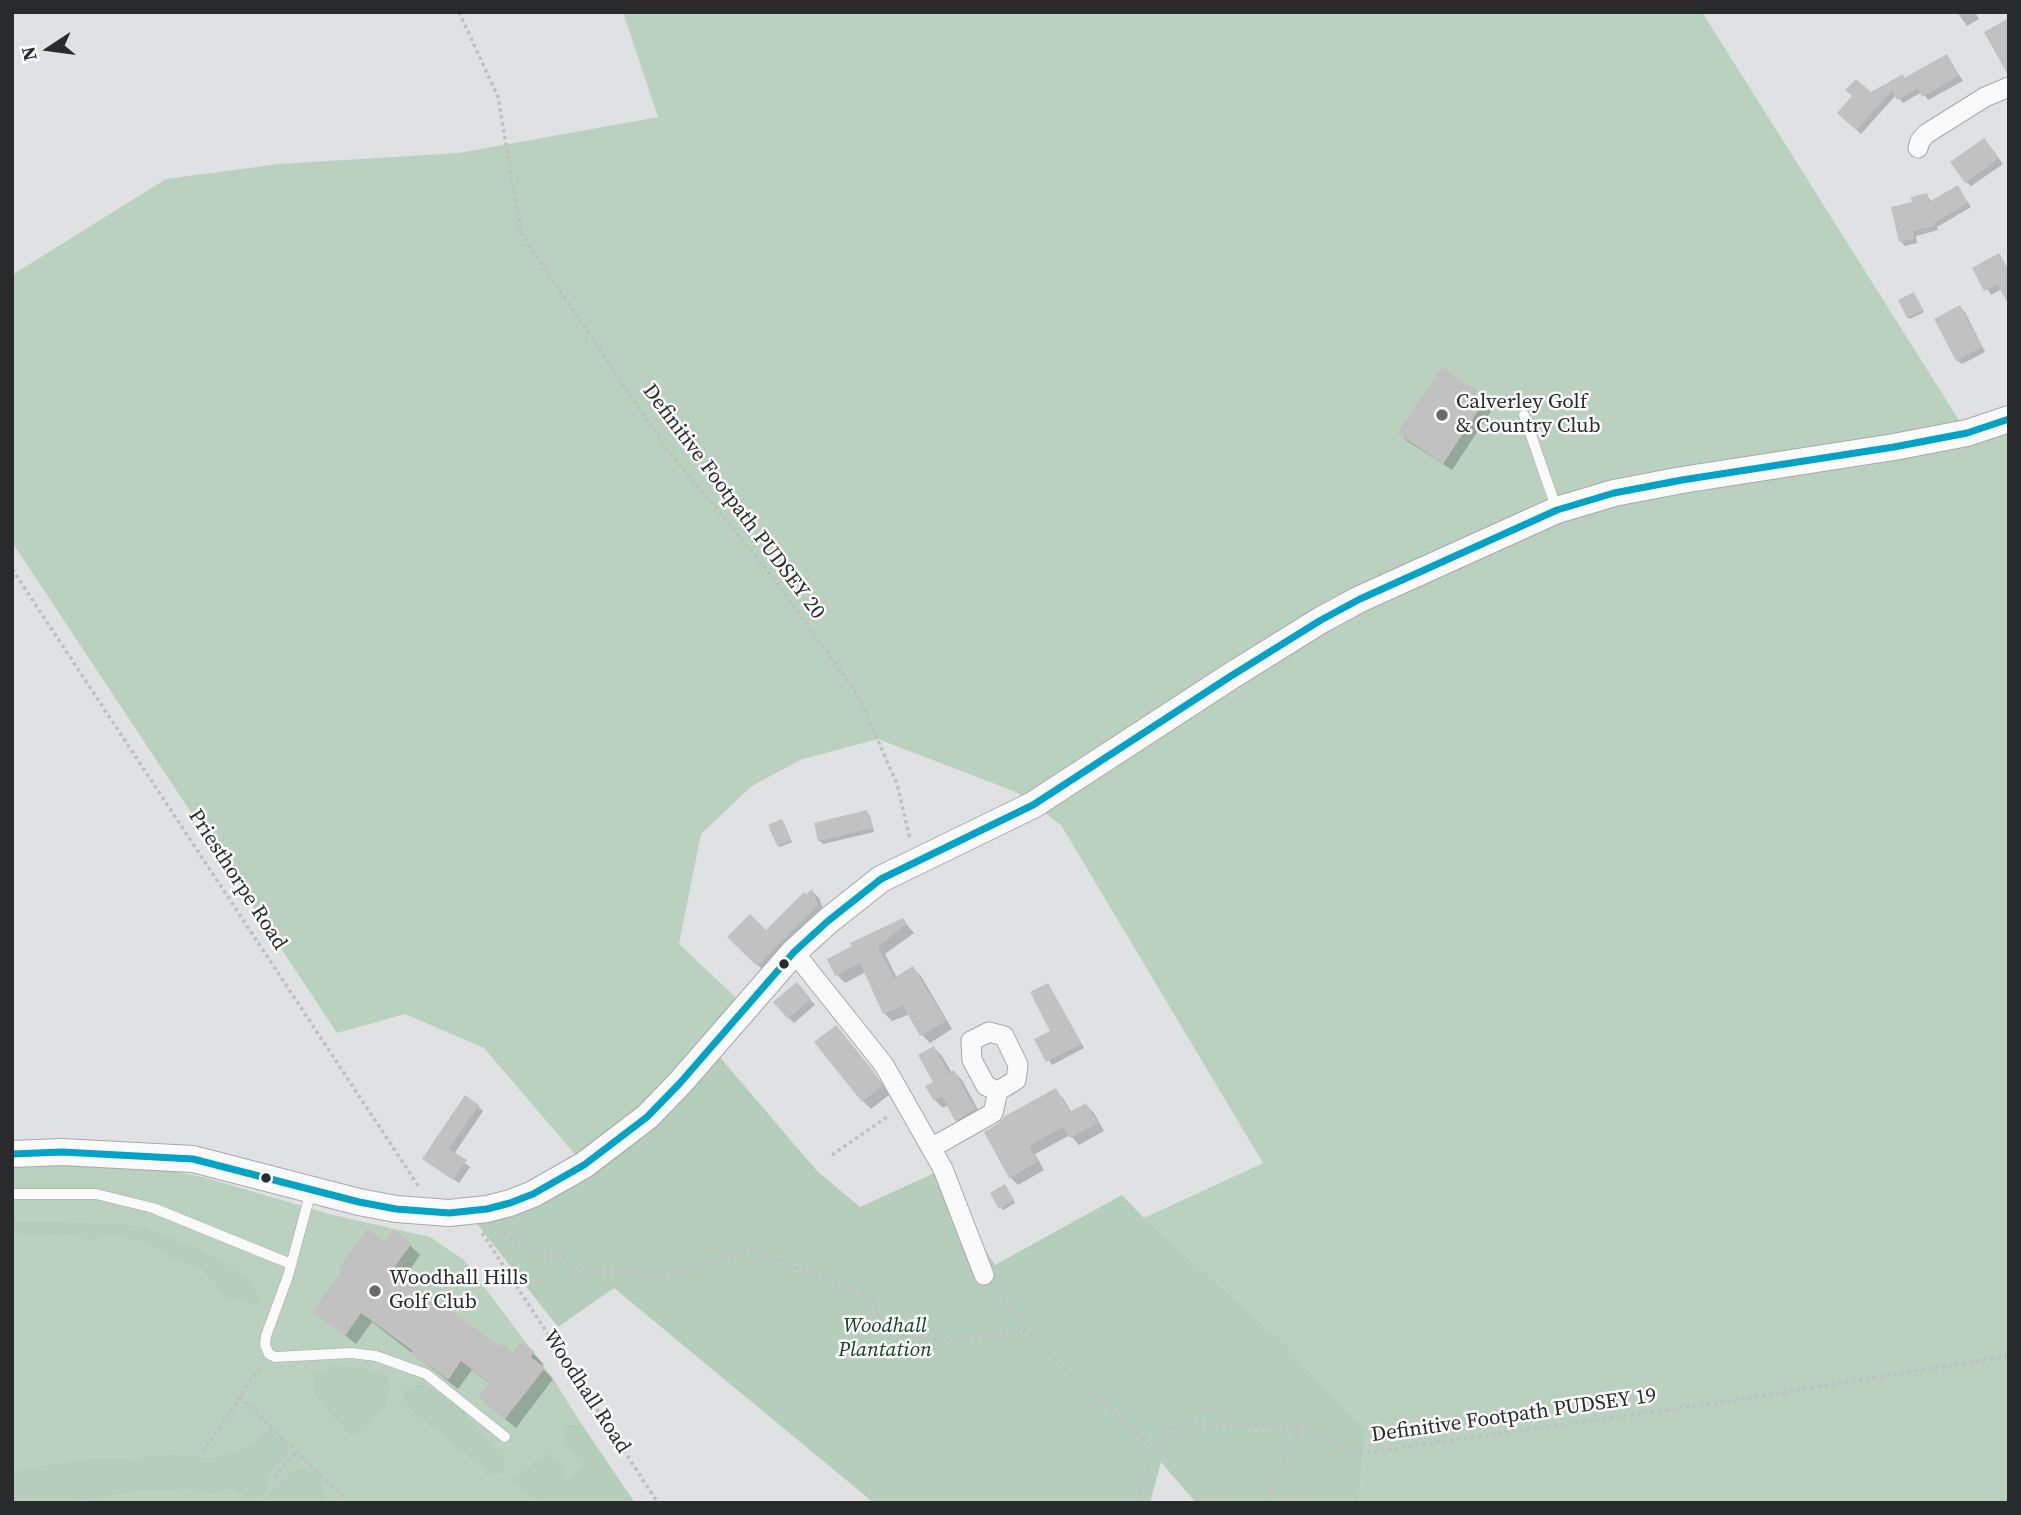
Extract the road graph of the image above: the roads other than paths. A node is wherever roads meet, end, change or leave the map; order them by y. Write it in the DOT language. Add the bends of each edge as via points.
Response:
graph roads {
  1 [pos="2009,87"];
  2 [pos="1918,148"];
  3 [pos="1524,415"];
  4 [pos="2009,419"];
  5 [pos="1557,510"];
  6 [pos="794,952"];
  7 [pos="998,1091"];
  8 [pos="931,1148"];
  9 [pos="12,1154"];
  10 [pos="311,1190"];
  11 [pos="12,1194"];
  12 [pos="291,1264"];
  13 [pos="984,1275"];
  14 [pos="505,1437"];
  1 -- 2 [label="street" via="1926,134"];
  3 -- 5 [label="lane"];
  4 -- 5 [label="street" via="1967,433 1682,480"];
  5 -- 6 [label="street" via="1321,620 1033,804 880,879"];
  6 -- 8 [label="street" via="884,1065"];
  6 -- 10 [label="street" via="647,1117 584,1165 533,1194 467,1211 429,1212"];
  7 -- 8 [label="street" via="993,1113"];
  8 -- 13 [label="street"];
  9 -- 10 [label="street" via="193,1159"];
  10 -- 12 [label="lane"];
  11 -- 12 [label="lane" via="96,1194 153,1208"];
  12 -- 14 [label="lane" via="266,1336 269,1354 376,1356 426,1374"];
}
